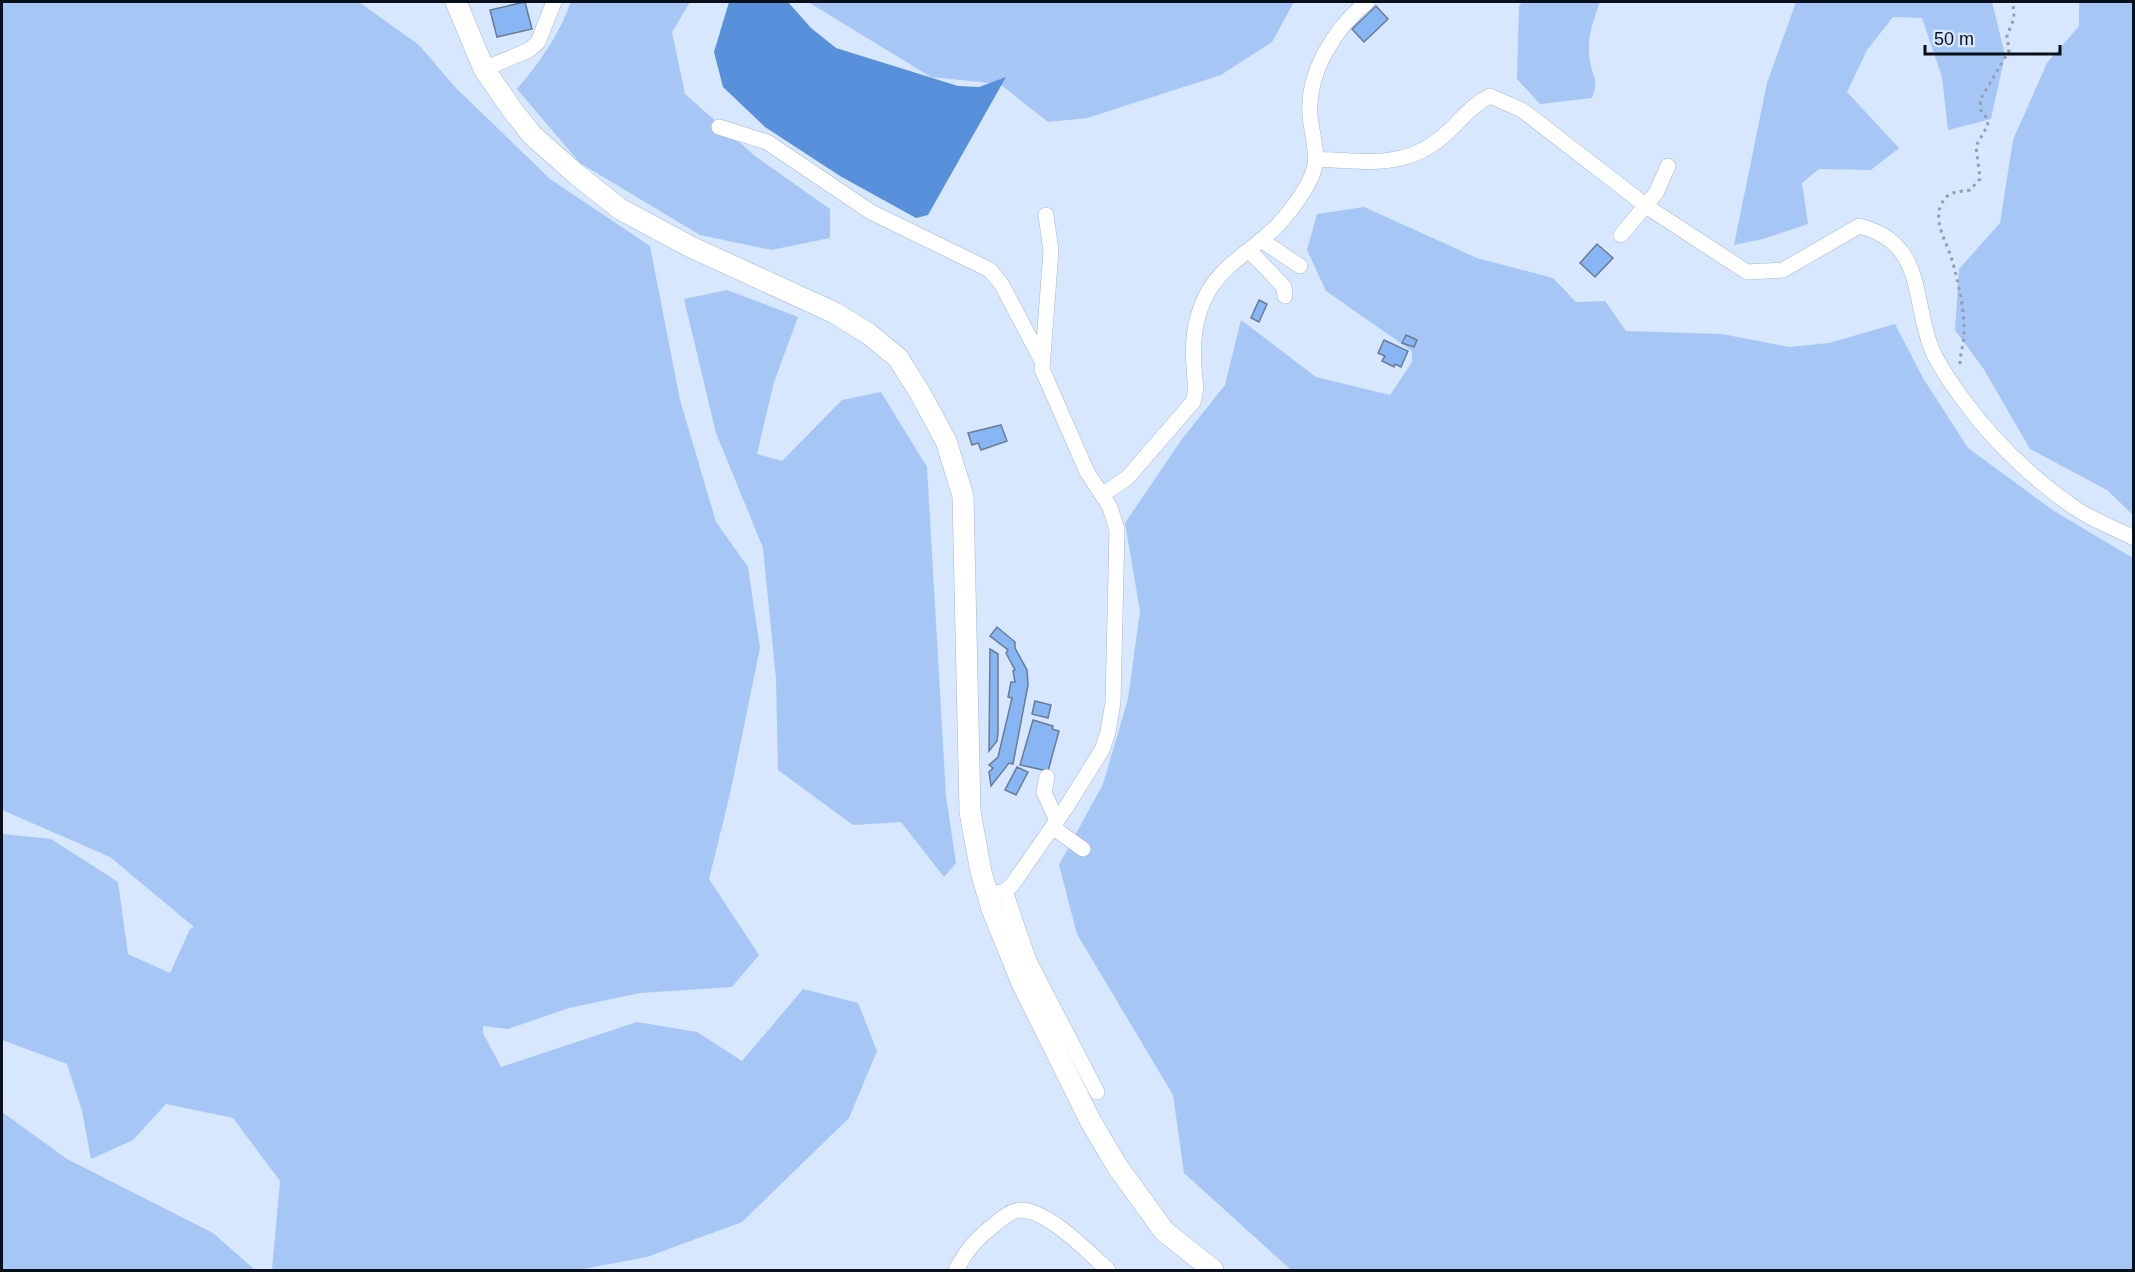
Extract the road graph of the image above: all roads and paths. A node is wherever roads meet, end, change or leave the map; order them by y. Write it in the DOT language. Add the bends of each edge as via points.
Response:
graph roads {
  1 [pos="456,2"];
  2 [pos="554,2"];
  3 [pos="1367,2"];
  4 [pos="2013,2"];
  5 [pos="484,69"];
  6 [pos="718,127"];
  7 [pos="1316,159"];
  8 [pos="1668,166"];
  9 [pos="1646,206"];
  10 [pos="1046,214"];
  11 [pos="1621,236"];
  12 [pos="1261,240"];
  13 [pos="1248,250"];
  14 [pos="1300,266"];
  15 [pos="1285,296"];
  16 [pos="1042,361"];
  17 [pos="1962,371"];
  18 [pos="1102,495"];
  19 [pos="2133,538"];
  20 [pos="1047,777"];
  21 [pos="1054,824"];
  22 [pos="1083,849"];
  23 [pos="996,893"];
  24 [pos="1097,1092"];
  25 [pos="956,1270"];
  26 [pos="1108,1270"];
  27 [pos="1213,1270"];
  1 -- 5 [label="street"];
  2 -- 5 [label="street" via="538,42 529,50"];
  3 -- 7 [label="street" via="1328,48 1315,73 1310,111"];
  4 -- 17 [label="path" via="2014,18 2007,36 2009,51 1980,100 1988,125 1976,146 1980,179 1970,190 1947,196 1941,203 1938,220 1960,292"];
  5 -- 23 [label="street" via="532,135 620,209 691,247 835,313 898,358 921,393 946,441 963,496 970,812"];
  6 -- 16 [label="street" via="767,142 871,212 990,270"];
  7 -- 9 [label="street" via="1383,162 1412,155 1438,141 1476,103 1490,96 1522,110"];
  7 -- 12 [label="street" via="1306,188"];
  8 -- 9 [label="street"];
  9 -- 11 [label="street"];
  9 -- 19 [label="street" via="1747,272 1783,270 1860,226 1877,231 1904,253 1917,283 1931,347 1964,400 2014,460 2074,508"];
  10 -- 16 [label="street" via="1051,251"];
  12 -- 13 [label="street"];
  12 -- 14 [label="street"];
  13 -- 15 [label="street" via="1284,287"];
  13 -- 18 [label="street" via="1221,274 1198,315 1193,339 1197,393 1193,402 1127,478"];
  16 -- 18 [label="street" via="1047,386 1087,472"];
  18 -- 21 [label="street" via="1117,530 1113,702 1102,750"];
  20 -- 21 [label="street" via="1044,792"];
  21 -- 22 [label="street"];
  21 -- 23 [label="street"];
  23 -- 24 [label="street"];
  23 -- 27 [label="street" via="1022,983 1091,1122 1164,1231"];
  25 -- 26 [label="street" via="984,1233 1008,1214 1022,1210 1054,1224"];
}
